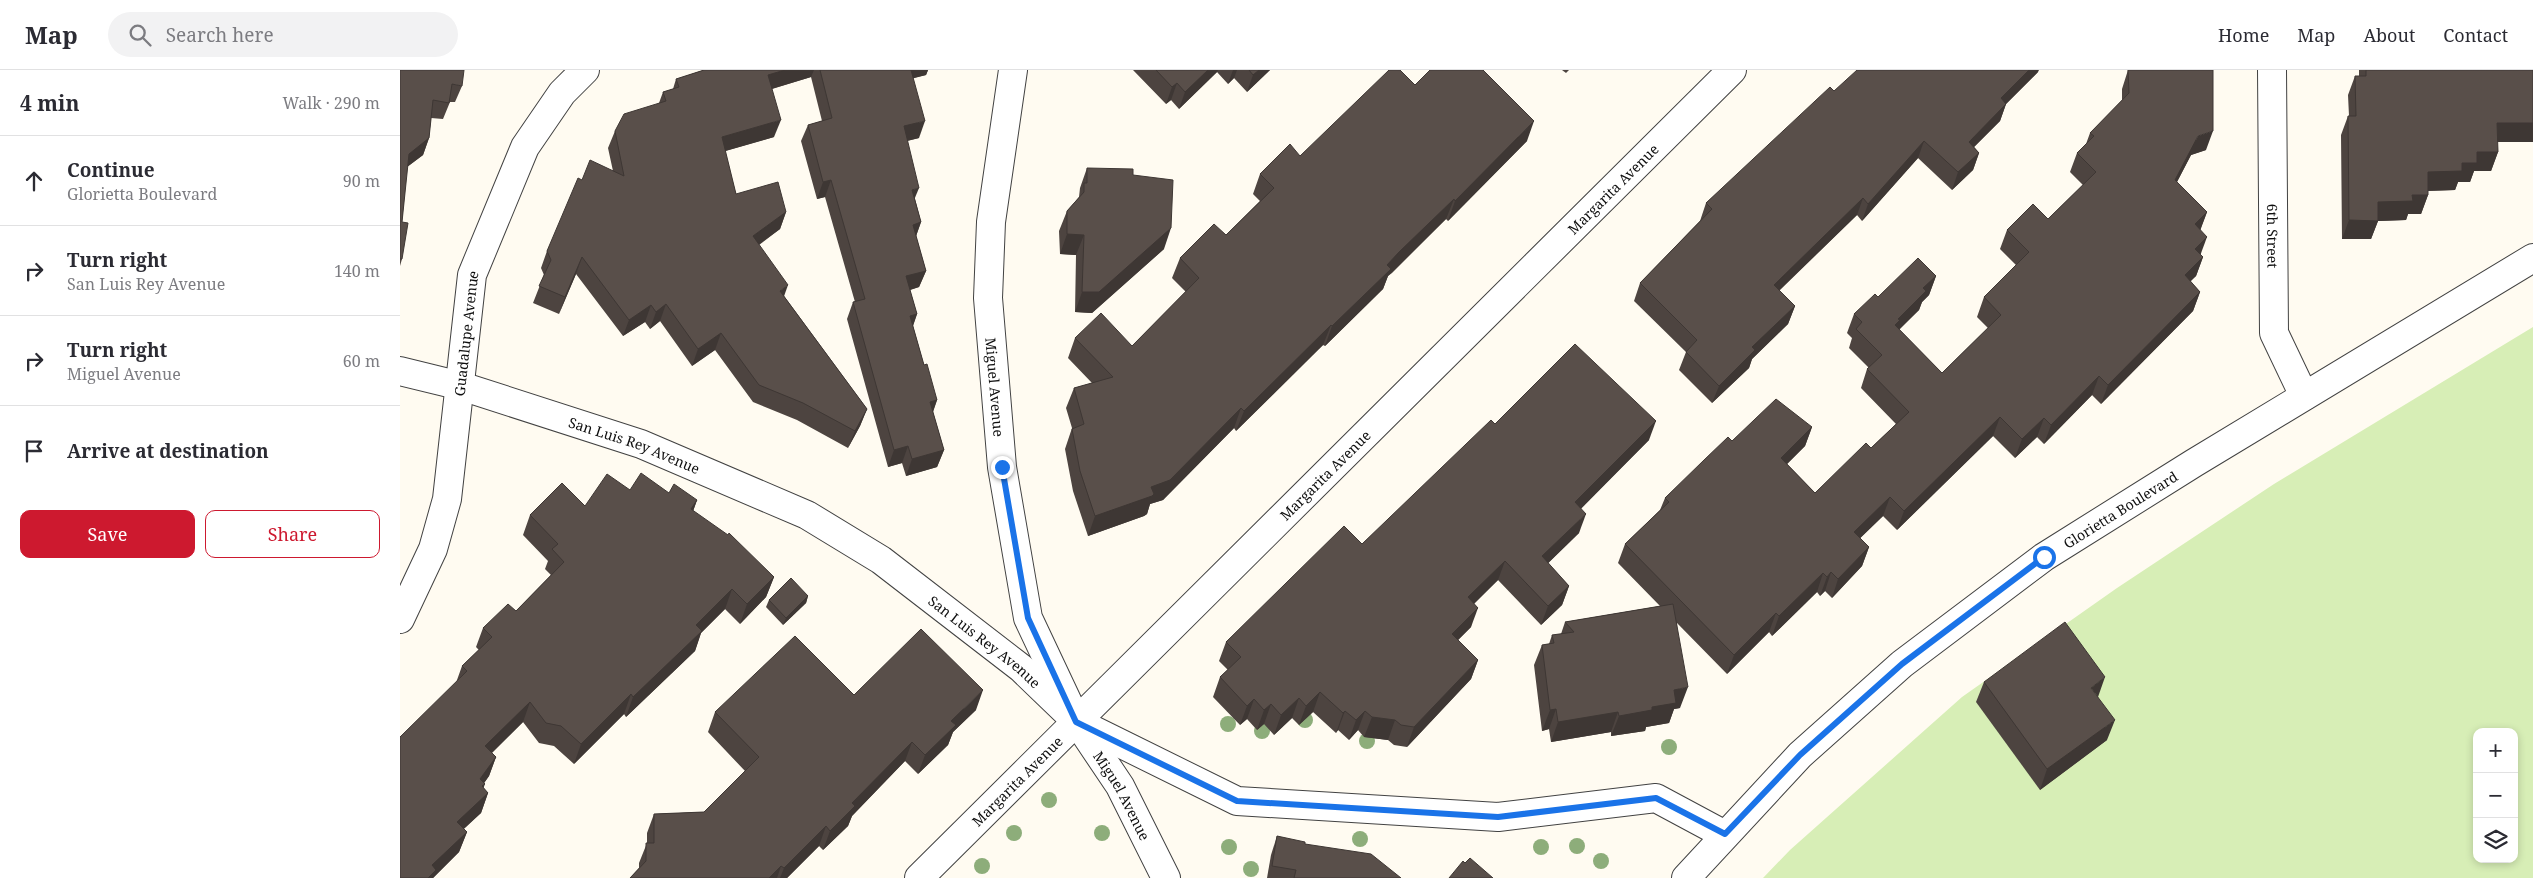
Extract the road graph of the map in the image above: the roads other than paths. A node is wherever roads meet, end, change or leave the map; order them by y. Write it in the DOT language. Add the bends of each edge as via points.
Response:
graph roads {
  1 [pos="586,70"];
  2 [pos="1013,70"];
  3 [pos="1732,70"];
  4 [pos="2272,70"];
  5 [pos="2533,258"];
  6 [pos="400,371"];
  7 [pos="461,386"];
  8 [pos="2304,396"];
  9 [pos="400,619"];
  10 [pos="1076,722"];
  11 [pos="1725,834"];
  12 [pos="919,878"];
  13 [pos="1166,878"];
  14 [pos="1686,878"];
  1 -- 7 [label="street, Guadalupe Avenue" via="562,93 525,147 472,276"];
  2 -- 10 [label="street, Miguel Avenue" via="990,222 988,298 1002,467 1028,618"];
  3 -- 10 [label="street, Margarita Avenue"];
  4 -- 8 [label="street, 6th Street" via="2274,333"];
  5 -- 8 [label="street, Glorietta Boulevard"];
  6 -- 7 [label="street, San Luis Rey Avenue"];
  7 -- 9 [label="street, Guadalupe Avenue" via="447,499 434,549"];
  7 -- 10 [label="street, San Luis Rey Avenue" via="641,444 807,515 881,560 1021,668"];
  8 -- 11 [label="street, Glorietta Boulevard" via="2044,557 1902,664 1800,755"];
  10 -- 11 [label="street, San Luis Rey Avenue" via="1237,801 1498,817 1656,798"];
  10 -- 12 [label="street, Margarita Avenue"];
  10 -- 13 [label="street, Miguel Avenue" via="1120,786"];
  11 -- 14 [label="street, Glorietta Boulevard"];
}
